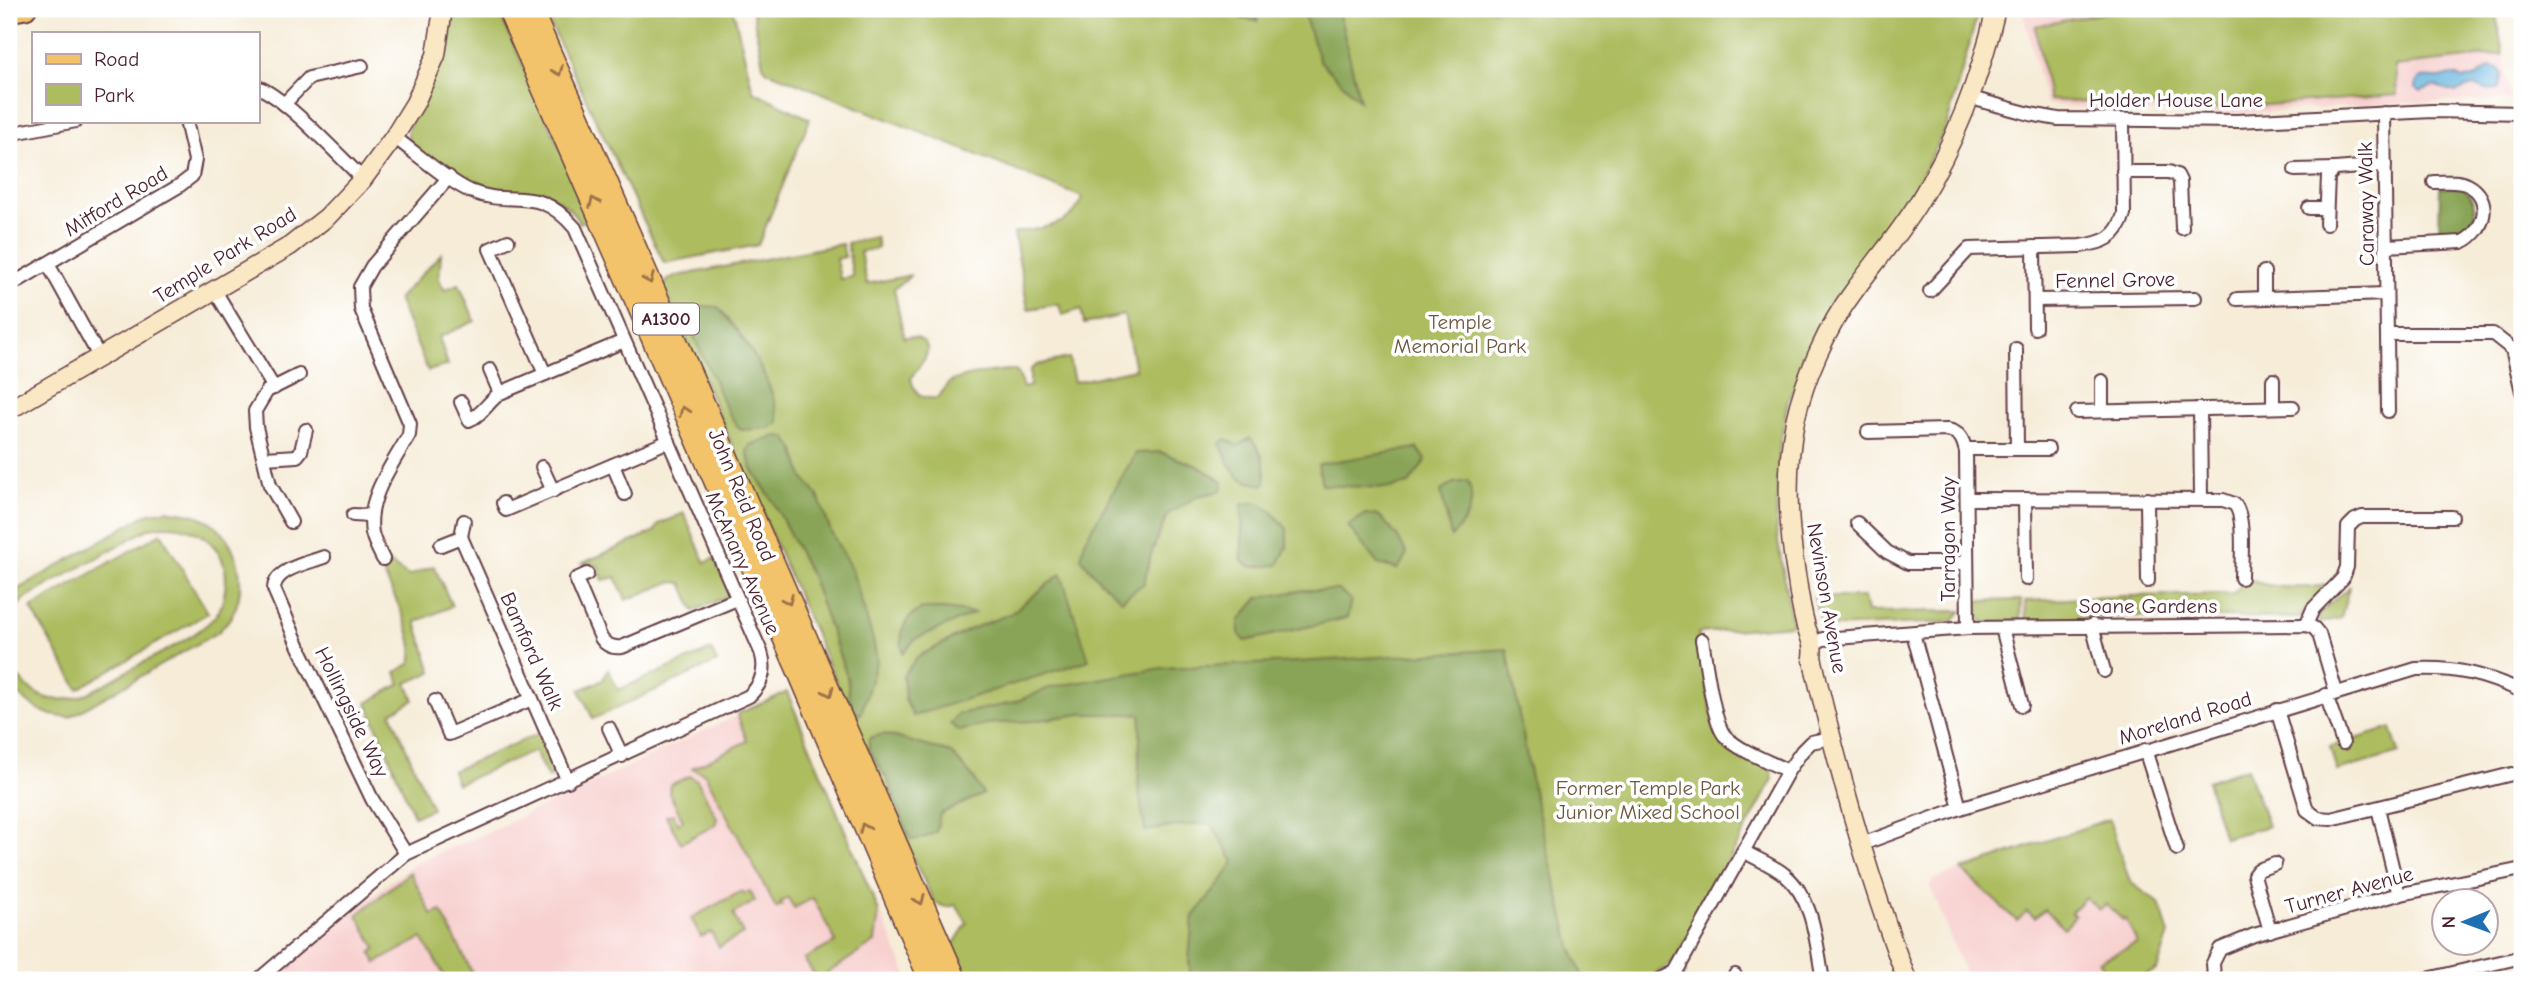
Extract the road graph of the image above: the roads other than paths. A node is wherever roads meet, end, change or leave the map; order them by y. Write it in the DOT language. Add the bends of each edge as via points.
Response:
graph roads {
  1 [pos="26,9"];
  2 [pos="443,9"];
  3 [pos="452,9"];
  4 [pos="509,9"];
  5 [pos="530,9"];
  6 [pos="1996,9"];
  7 [pos="9,12"];
  8 [pos="436,55"];
  9 [pos="362,66"];
  10 [pos="259,88"];
  11 [pos="1971,98"];
  12 [pos="284,104"];
  13 [pos="2384,113"];
  14 [pos="2522,113"];
  15 [pos="2123,120"];
  16 [pos="71,122"];
  17 [pos="186,122"];
  18 [pos="9,134"];
  19 [pos="394,137"];
  20 [pos="2385,165"];
  21 [pos="2335,169"];
  22 [pos="2295,170"];
  23 [pos="2123,172"];
  24 [pos="449,177"];
  25 [pos="363,180"];
  26 [pos="2434,182"];
  27 [pos="2309,208"];
  28 [pos="2326,208"];
  29 [pos="2326,223"];
  30 [pos="2182,228"];
  31 [pos="508,242"];
  32 [pos="2386,246"];
  33 [pos="2034,247"];
  34 [pos="48,264"];
  35 [pos="2264,272"];
  36 [pos="9,286"];
  37 [pos="215,291"];
  38 [pos="1930,291"];
  39 [pos="2386,294"];
  40 [pos="2195,298"];
  41 [pos="2264,298"];
  42 [pos="2237,299"];
  43 [pos="2035,300"];
  44 [pos="2035,328"];
  45 [pos="2387,334"];
  46 [pos="624,341"];
  47 [pos="2017,349"];
  48 [pos="99,356"];
  49 [pos="490,370"];
  50 [pos="545,374"];
  51 [pos="299,375"];
  52 [pos="2102,380"];
  53 [pos="2273,380"];
  54 [pos="274,388"];
  55 [pos="2522,392"];
  56 [pos="500,393"];
  57 [pos="461,402"];
  58 [pos="2273,407"];
  59 [pos="2293,407"];
  60 [pos="2200,409"];
  61 [pos="9,410"];
  62 [pos="2102,411"];
  63 [pos="2388,411"];
  64 [pos="2077,412"];
  65 [pos="306,430"];
  66 [pos="1868,432"];
  67 [pos="669,441"];
  68 [pos="1966,449"];
  69 [pos="2017,449"];
  70 [pos="2048,449"];
  71 [pos="265,458"];
  72 [pos="613,465"];
  73 [pos="542,467"];
  74 [pos="553,491"];
  75 [pos="625,494"];
  76 [pos="2201,498"];
  77 [pos="1967,499"];
  78 [pos="2025,499"];
  79 [pos="2147,499"];
  80 [pos="503,503"];
  81 [pos="353,515"];
  82 [pos="371,516"];
  83 [pos="2452,517"];
  84 [pos="464,521"];
  85 [pos="291,522"];
  86 [pos="1857,523"];
  87 [pos="461,537"];
  88 [pos="441,545"];
  89 [pos="324,556"];
  90 [pos="383,559"];
  91 [pos="1967,563"];
  92 [pos="587,574"];
  93 [pos="2241,578"];
  94 [pos="2026,579"];
  95 [pos="2148,581"];
  96 [pos="737,598"];
  97 [pos="2092,625"];
  98 [pos="2306,625"];
  99 [pos="1968,628"];
  100 [pos="2002,628"];
  101 [pos="1913,633"];
  102 [pos="1702,640"];
  103 [pos="1814,644"];
  104 [pos="2104,671"];
  105 [pos="2522,691"];
  106 [pos="2331,694"];
  107 [pos="532,699"];
  108 [pos="435,701"];
  109 [pos="2022,705"];
  110 [pos="2277,710"];
  111 [pos="608,728"];
  112 [pos="1831,738"];
  113 [pos="2343,743"];
  114 [pos="2146,750"];
  115 [pos="622,756"];
  116 [pos="1788,771"];
  117 [pos="2512,774"];
  118 [pos="568,781"];
  119 [pos="1960,808"];
  120 [pos="2378,808"];
  121 [pos="1862,844"];
  122 [pos="2176,849"];
  123 [pos="1743,851"];
  124 [pos="406,853"];
  125 [pos="2275,864"];
  126 [pos="2522,869"];
  127 [pos="2399,895"];
  128 [pos="2270,931"];
  129 [pos="2522,957"];
  130 [pos="258,980"];
  131 [pos="931,980"];
  132 [pos="955,980"];
  133 [pos="1660,980"];
  134 [pos="1823,980"];
  135 [pos="1907,980"];
  136 [pos="2214,980"];
  137 [pos="2423,980"];
  1 -- 7 [label="main road"];
  2 -- 8 [label="street, Temple Park Road"];
  3 -- 8 [label="street"];
  131 -- 4 [label="highway, John Reid Road / A1300, one-way"];
  5 -- 132 [label="highway, John Reid Road / A1300, one-way"];
  6 -- 11 [label="street, Nevinson Avenue"];
  8 -- 19 [label="street, Temple Park Road"];
  9 -- 12 [label="street" via="309,78"];
  10 -- 12 [label="street"];
  11 -- 15 [label="street, Holder House Lane" via="2058,119"];
  11 -- 103 [label="street, Nevinson Avenue" via="1934,177 1852,293 1823,344 1795,421 1791,529 1797,580"];
  12 -- 25 [label="street"];
  13 -- 14 [label="street, Holder House Lane"];
  13 -- 15 [label="street, Holder House Lane" via="2237,121"];
  13 -- 20 [label="street, Caraway Walk"];
  15 -- 23 [label="street, Fennel Grove"];
  16 -- 18 [label="street"];
  17 -- 34 [label="street, Mitford Road" via="195,160 192,176"];
  19 -- 24 [label="street, McAnany Avenue"];
  19 -- 25 [label="street, Temple Park Road"];
  20 -- 21 [label="street"];
  20 -- 32 [label="street, Caraway Walk"];
  21 -- 22 [label="street"];
  21 -- 28 [label="street" via="2328,176"];
  23 -- 30 [label="street" via="2177,175"];
  23 -- 33 [label="street, Fennel Grove" via="2124,214 2112,238 2098,244"];
  24 -- 46 [label="street, McAnany Avenue" via="484,196 531,198 566,217"];
  24 -- 82 [label="street" via="372,266 360,287 362,309 410,424"];
  25 -- 37 [label="street, Temple Park Road" via="290,246"];
  26 -- 32 [label="street" via="2467,184 2476,191 2483,214 2480,228 2462,242"];
  27 -- 28 [label="street"];
  28 -- 29 [label="street"];
  31 -- 50 [label="street" via="490,249"];
  32 -- 39 [label="street, Caraway Walk"];
  33 -- 38 [label="street, Fennel Grove" via="1969,249"];
  33 -- 43 [label="street, Fennel Grove"];
  34 -- 36 [label="street, Mitford Road"];
  34 -- 48 [label="street"];
  35 -- 41 [label="street"];
  37 -- 48 [label="street, Temple Park Road"];
  37 -- 54 [label="street"];
  39 -- 41 [label="street, Caraway Walk"];
  39 -- 45 [label="street, Caraway Walk"];
  40 -- 43 [label="street, Fennel Grove"];
  41 -- 42 [label="street, Caraway Walk"];
  43 -- 44 [label="street, Fennel Grove"];
  45 -- 55 [label="street" via="2493,334 2512,349"];
  45 -- 63 [label="street, Caraway Walk"];
  46 -- 50 [label="street"];
  46 -- 67 [label="street, McAnany Avenue"];
  47 -- 69 [label="street"];
  48 -- 61 [label="street, Temple Park Road"];
  49 -- 56 [label="street"];
  50 -- 56 [label="street"];
  51 -- 54 [label="street"];
  52 -- 62 [label="street"];
  53 -- 58 [label="street"];
  54 -- 71 [label="street" via="255,411"];
  56 -- 57 [label="street" via="480,416 469,421"];
  58 -- 59 [label="street"];
  58 -- 60 [label="street"];
  60 -- 62 [label="street"];
  60 -- 76 [label="street"];
  62 -- 64 [label="street"];
  65 -- 71 [label="street" via="297,456"];
  66 -- 68 [label="street, Tarragon Way" via="1947,430 1956,432"];
  67 -- 72 [label="street"];
  67 -- 96 [label="street, McAnany Avenue"];
  68 -- 69 [label="street, Tarragon Way"];
  68 -- 77 [label="street, Tarragon Way"];
  69 -- 70 [label="street, Tarragon Way"];
  71 -- 85 [label="street" via="270,485"];
  72 -- 74 [label="street"];
  72 -- 75 [label="street"];
  73 -- 74 [label="street"];
  74 -- 80 [label="street" via="506,510"];
  76 -- 79 [label="street"];
  76 -- 93 [label="street" via="2233,503 2238,512"];
  77 -- 78 [label="street"];
  77 -- 91 [label="street, Tarragon Way"];
  78 -- 79 [label="street"];
  78 -- 94 [label="street"];
  79 -- 95 [label="street"];
  81 -- 82 [label="street"];
  82 -- 90 [label="street"];
  83 -- 98 [label="street" via="2355,520 2348,527 2343,578 2313,608"];
  84 -- 87 [label="street"];
  86 -- 91 [label="street" via="1887,552 1908,563"];
  87 -- 88 [label="street"];
  87 -- 107 [label="street, Bamford Walk"];
  89 -- 124 [label="street, Hollingside Way" via="281,575 274,583 276,595 372,799"];
  91 -- 99 [label="street, Tarragon Way"];
  92 -- 96 [label="street" via="576,579 601,638 616,648"];
  96 -- 115 [label="street, McAnany Avenue" via="763,659 763,676 756,690"];
  97 -- 98 [label="street, Soane Gardens"];
  97 -- 100 [label="street, Soane Gardens"];
  97 -- 104 [label="street"];
  98 -- 106 [label="street" via="2319,634"];
  99 -- 100 [label="street, Soane Gardens"];
  99 -- 101 [label="street, Soane Gardens"];
  100 -- 109 [label="street"];
  101 -- 103 [label="street, Soane Gardens" via="1823,639"];
  101 -- 119 [label="street"];
  102 -- 116 [label="street" via="1717,722 1724,735"];
  103 -- 112 [label="street, Nevinson Avenue" via="1812,657"];
  105 -- 106 [label="street, Moreland Road" via="2486,676 2447,668 2416,669"];
  106 -- 110 [label="street, Moreland Road"];
  106 -- 113 [label="street"];
  107 -- 108 [label="street" via="449,734"];
  107 -- 118 [label="street, Bamford Walk"];
  110 -- 114 [label="street, Moreland Road"];
  110 -- 120 [label="street" via="2307,810 2318,818 2331,819"];
  111 -- 115 [label="street"];
  112 -- 116 [label="street" via="1811,742"];
  112 -- 121 [label="street, Nevinson Avenue"];
  114 -- 119 [label="street, Moreland Road"];
  114 -- 122 [label="street"];
  115 -- 118 [label="street, McAnany Avenue"];
  116 -- 123 [label="street"];
  117 -- 120 [label="street"];
  118 -- 124 [label="street, McAnany Avenue"];
  119 -- 121 [label="street, Moreland Road"];
  120 -- 127 [label="street"];
  121 -- 135 [label="street, Nevinson Avenue"];
  123 -- 133 [label="street" via="1676,972"];
  123 -- 134 [label="street" via="1786,876 1799,890 1807,905"];
  124 -- 130 [label="street, McAnany Avenue"];
  125 -- 128 [label="street" via="2249,874"];
  126 -- 127 [label="street, Turner Avenue"];
  127 -- 128 [label="street, Turner Avenue"];
  128 -- 136 [label="street, Turner Avenue" via="2220,949 2213,963"];
  129 -- 137 [label="street"];
}
